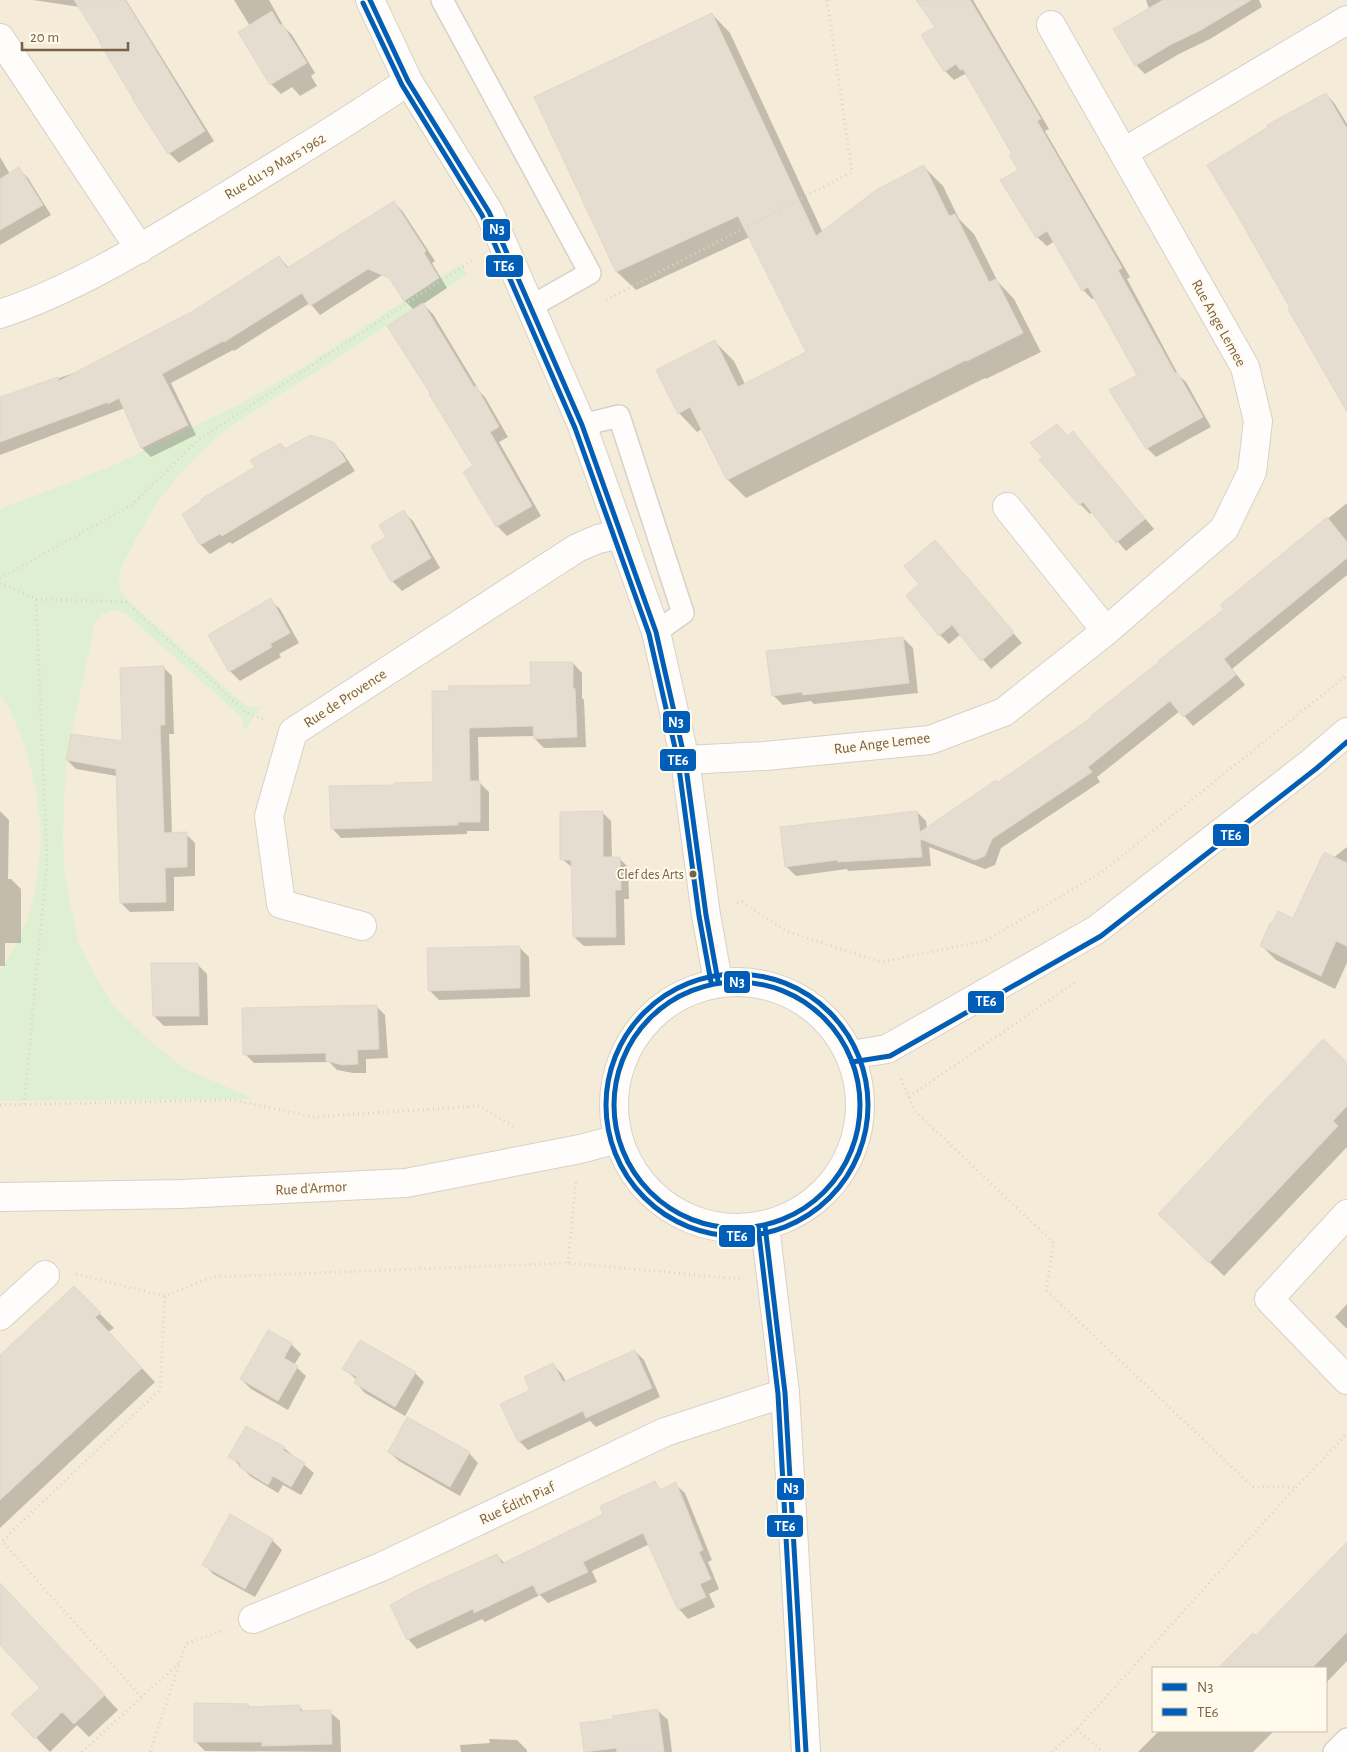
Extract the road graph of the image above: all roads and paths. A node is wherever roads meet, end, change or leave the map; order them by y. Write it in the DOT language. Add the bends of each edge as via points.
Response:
graph roads {
  1 [pos="370,0"];
  2 [pos="442,0"];
  3 [pos="827,0"];
  4 [pos="1347,20"];
  5 [pos="1051,25"];
  6 [pos="0,38"];
  7 [pos="408,81"];
  8 [pos="1124,152"];
  9 [pos="501,241"];
  10 [pos="140,249"];
  11 [pos="604,301"];
  12 [pos="530,307"];
  13 [pos="0,314"];
  14 [pos="582,425"];
  15 [pos="1007,507"];
  16 [pos="621,534"];
  17 [pos="0,578"];
  18 [pos="0,583"];
  19 [pos="36,599"];
  20 [pos="1106,631"];
  21 [pos="656,632"];
  22 [pos="1347,675"];
  23 [pos="293,732"];
  24 [pos="1347,732"];
  25 [pos="685,760"];
  26 [pos="706,915"];
  27 [pos="362,926"];
  28 [pos="718,982"];
  29 [pos="887,1049"];
  30 [pos="851,1055"];
  31 [pos="24,1104"];
  32 [pos="0,1105"];
  33 [pos="525,1131"];
  34 [pos="618,1139"];
  35 [pos="580,1150"];
  36 [pos="0,1198"];
  37 [pos="1347,1214"];
  38 [pos="766,1226"];
  39 [pos="568,1263"];
  40 [pos="45,1275"];
  41 [pos="772,1282"];
  42 [pos="165,1296"];
  43 [pos="0,1316"];
  44 [pos="1347,1380"];
  45 [pos="785,1394"];
  46 [pos="1347,1434"];
  47 [pos="1296,1487"];
  48 [pos="1,1541"];
  49 [pos="253,1619"];
  50 [pos="181,1661"];
  51 [pos="141,1697"];
  52 [pos="1077,1729"];
  53 [pos="1347,1739"];
  54 [pos="82,1752"];
  55 [pos="150,1752"];
  56 [pos="806,1752"];
  57 [pos="1052,1752"];
  58 [pos="1103,1752"];
  59 [pos="1334,1752"];
  1 -- 7 [label="street"];
  2 -- 12 [label="lane" via="590,272"];
  3 -- 11 [label="path" via="852,172"];
  4 -- 8 [label="street"];
  5 -- 8 [label="street, Rue Ange Lemee"];
  6 -- 10 [label="street"];
  7 -- 9 [label="street" via="489,212"];
  7 -- 10 [label="street, Rue du 19 Mars 1962" via="362,113"];
  8 -- 20 [label="street, Rue Ange Lemee" via="1245,367 1258,421 1252,472 1224,529"];
  9 -- 12 [label="street"];
  9 -- 17 [label="path" via="198,440 132,505"];
  10 -- 13 [label="street, Rue du 19 Mars 1962" via="33,303"];
  12 -- 14 [label="street"];
  14 -- 16 [label="street"];
  14 -- 21 [label="lane" via="618,416 683,613"];
  15 -- 20 [label="street"];
  16 -- 21 [label="street"];
  16 -- 23 [label="street, Rue de Provence" via="577,548"];
  18 -- 19 [label="path"];
  19 -- 23 [label="path" via="126,602 246,713"];
  19 -- 31 [label="path" via="47,860"];
  20 -- 25 [label="street, Rue Ange Lemee" via="1004,712 930,740 765,756"];
  21 -- 25 [label="street"];
  22 -- 26 [label="path" via="1102,872 985,941 881,962 786,931 742,902"];
  23 -- 27 [label="street, Rue de Provence" via="268,816 281,904"];
  24 -- 29 [label="street" via="1096,930"];
  25 -- 26 [label="street"];
  26 -- 28 [label="street"];
  28 -- 30 [label="street" via="758,982 797,996 829,1021"];
  28 -- 34 [label="street" via="678,995 645,1021 622,1056 613,1097"];
  29 -- 30 [label="street"];
  29 -- 47 [label="path" via="915,1111 1054,1243 1046,1290 1253,1487"];
  30 -- 38 [label="street" via="861,1090 859,1126 848,1160 827,1190 799,1212"];
  31 -- 32 [label="path"];
  31 -- 33 [label="path" via="233,1100 314,1117 479,1106"];
  34 -- 35 [label="street, Rue d'Armor"];
  34 -- 38 [label="street" via="633,1173 659,1201 675,1211 691,1220 728,1228"];
  35 -- 36 [label="street, Rue d'Armor" via="406,1183 181,1194"];
  35 -- 39 [label="path"];
  37 -- 44 [label="street" via="1269,1300"];
  38 -- 41 [label="street"];
  39 -- 41 [label="path"];
  39 -- 42 [label="path" via="213,1277"];
  40 -- 42 [label="path" via="77,1274"];
  40 -- 43 [label="street"];
  41 -- 45 [label="street"];
  42 -- 48 [label="path" via="160,1390"];
  45 -- 49 [label="street, Rue Édith Piaf" via="665,1432 381,1567"];
  45 -- 56 [label="street"];
  46 -- 47 [label="path"];
  47 -- 52 [label="path"];
  48 -- 51 [label="path"];
  49 -- 50 [label="path" via="186,1644"];
  50 -- 51 [label="path"];
  50 -- 55 [label="path"];
  51 -- 54 [label="path"];
  52 -- 57 [label="path"];
  52 -- 58 [label="path"];
  53 -- 59 [label="lane"];
}
